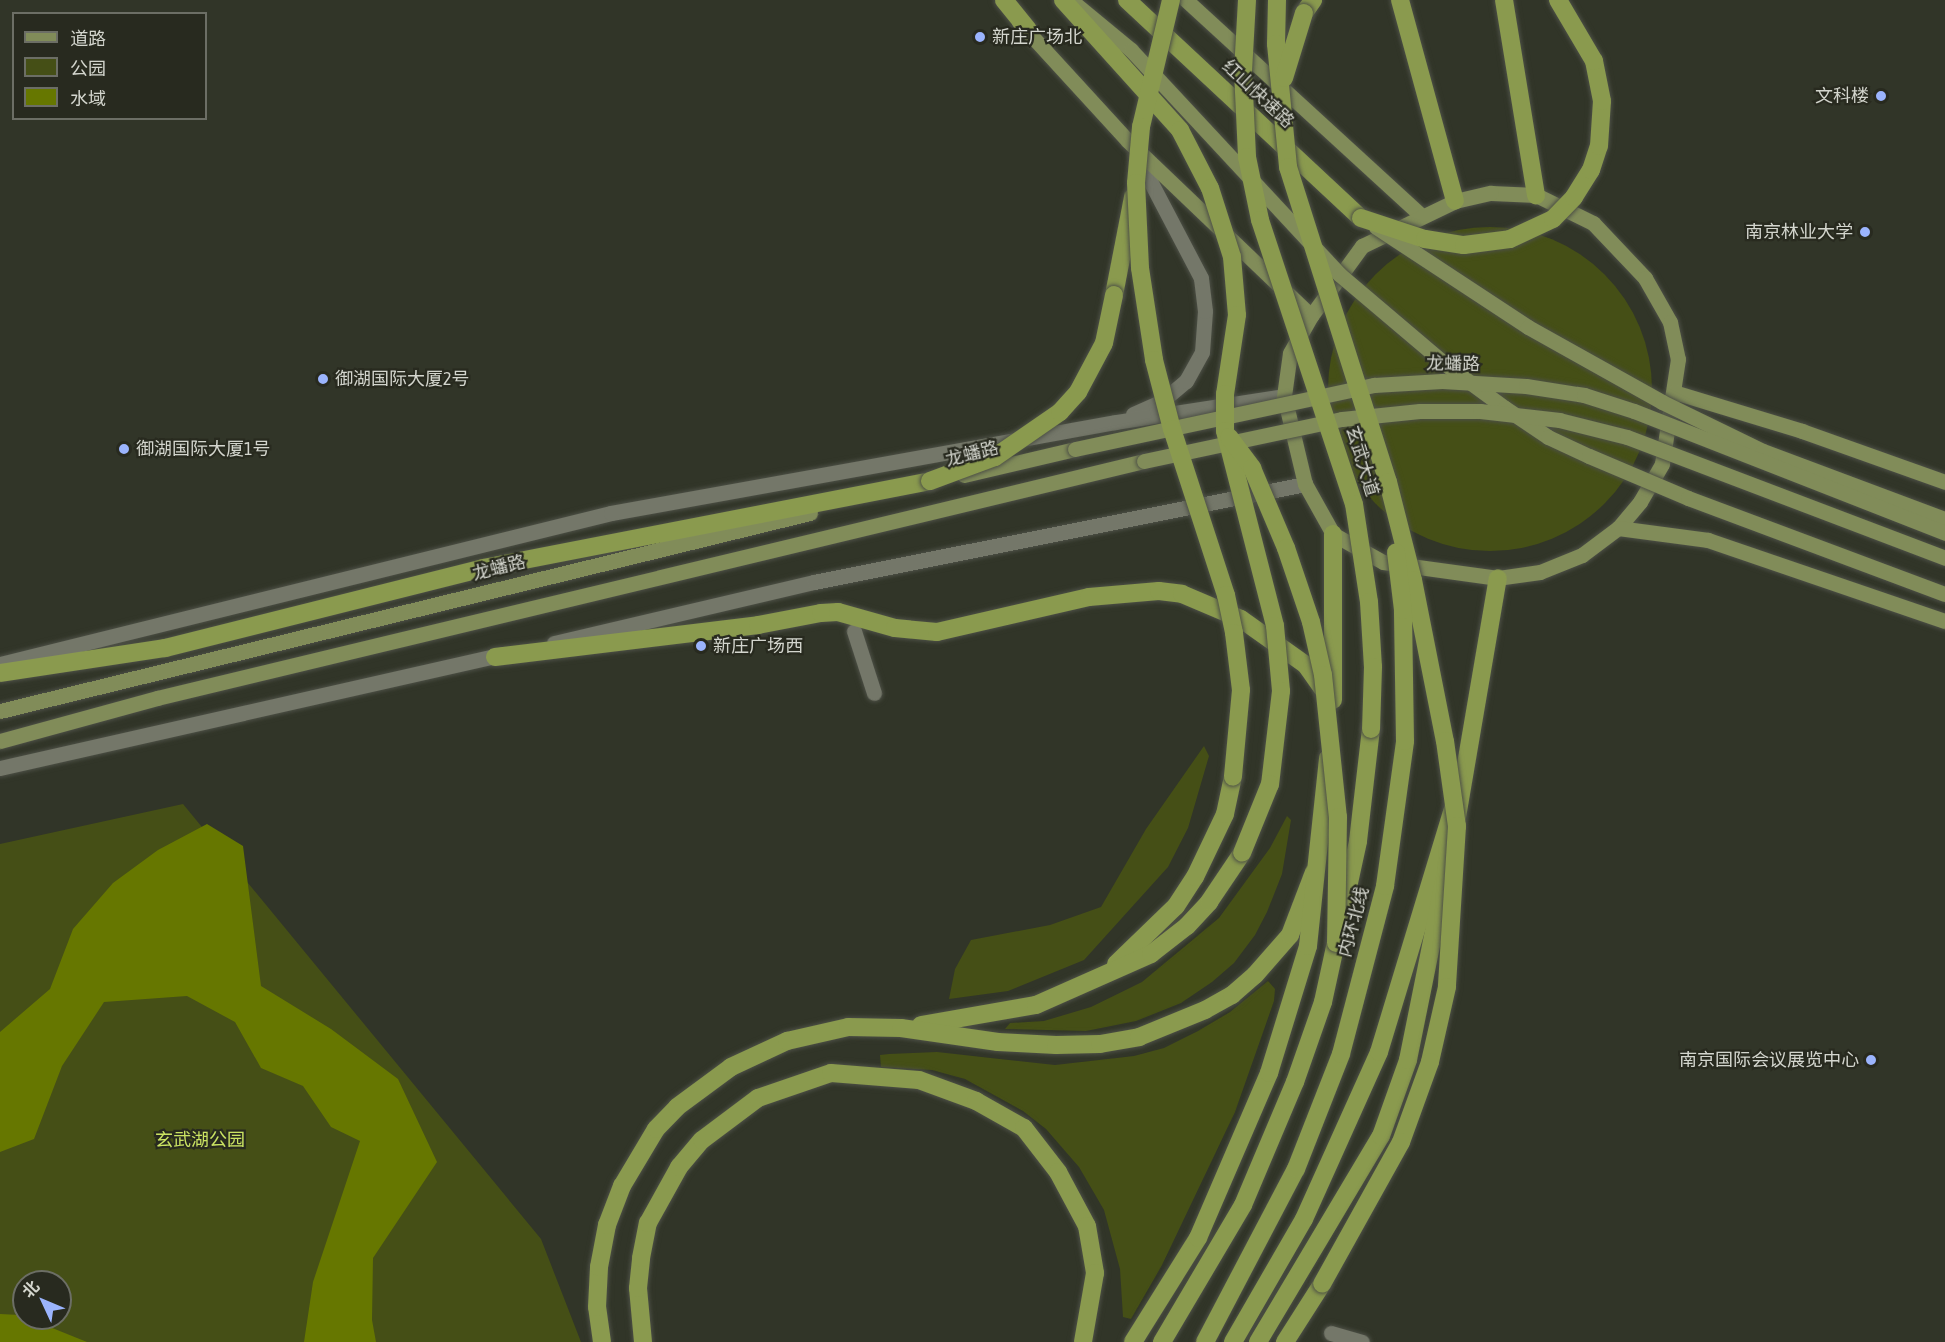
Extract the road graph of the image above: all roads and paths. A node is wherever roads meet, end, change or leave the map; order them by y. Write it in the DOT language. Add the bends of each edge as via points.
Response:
graph roads {
  1 [pos="998,0"];
  2 [pos="1004,0"];
  3 [pos="1063,0"];
  4 [pos="1071,0"];
  5 [pos="1127,0"];
  6 [pos="1171,0"];
  7 [pos="1186,0"];
  8 [pos="1247,0"];
  9 [pos="1278,0"];
  10 [pos="1313,0"];
  11 [pos="1400,0"];
  12 [pos="1504,0"];
  13 [pos="1558,0"];
  14 [pos="1028,30"];
  15 [pos="1280,101"];
  16 [pos="1128,141"];
  17 [pos="1136,183"];
  18 [pos="1536,195"];
  19 [pos="1455,201"];
  20 [pos="1422,216"];
  21 [pos="1361,218"];
  22 [pos="1311,316"];
  23 [pos="1674,392"];
  24 [pos="1284,396"];
  25 [pos="1116,422"];
  26 [pos="1225,431"];
  27 [pos="1388,482"];
  28 [pos="1945,482"];
  29 [pos="1305,484"];
  30 [pos="1945,519"];
  31 [pos="1618,528"];
  32 [pos="1945,533"];
  33 [pos="1333,534"];
  34 [pos="1945,558"];
  35 [pos="1498,578"];
  36 [pos="1945,594"];
  37 [pos="1945,621"];
  38 [pos="854,631"];
  39 [pos="495,657"];
  40 [pos="0,664"];
  41 [pos="0,673"];
  42 [pos="874,693"];
  43 [pos="0,711"];
  44 [pos="1333,716"];
  45 [pos="1331,735"];
  46 [pos="0,741"];
  47 [pos="1470,753"];
  48 [pos="0,768"];
  49 [pos="1314,872"];
  50 [pos="1336,943"];
  51 [pos="1104,976"];
  52 [pos="901,1028"];
  53 [pos="1331,1333"];
  54 [pos="602,1342"];
  55 [pos="643,1342"];
  56 [pos="1083,1342"];
  57 [pos="1133,1342"];
  58 [pos="1162,1342"];
  59 [pos="1205,1342"];
  60 [pos="1233,1342"];
  61 [pos="1258,1342"];
  62 [pos="1286,1342"];
  63 [pos="1362,1342"];
  1 -- 14 [label="main road"];
  2 -- 14 [label="highway"];
  3 -- 26 [label="highway, bridge" via="1180,130 1219,212 1237,287"];
  4 -- 36 [label="main road, bridge" via="1131,50 1339,274 1445,364 1548,437 1600,461"];
  5 -- 21 [label="highway, 红山快速路, bridge"];
  6 -- 17 [label="highway, bridge" via="1141,126"];
  7 -- 20 [label="main road"];
  8 -- 50 [label="highway, 玄武大道, bridge" via="1243,71 1247,157 1264,230 1354,504 1365,561 1373,667 1371,729 1358,841"];
  9 -- 15 [label="highway, 玄武大道, bridge"];
  10 -- 15 [label="highway, bridge" via="1290,50"];
  11 -- 19 [label="highway"];
  12 -- 18 [label="highway"];
  13 -- 21 [label="highway, bridge" via="1594,61 1602,101 1599,146 1591,170 1574,197 1553,219 1510,238 1464,244 1425,239"];
  14 -- 16 [label="main road"];
  15 -- 27 [label="highway, 玄武大道, bridge" via="1288,167"];
  16 -- 22 [label="main road"];
  16 -- 25 [label="street" via="1201,278 1205,311 1202,352 1186,381 1162,401"];
  17 -- 41 [label="highway, bridge" via="1104,343 1078,392 1060,412 994,457 930,481 483,568 165,648"];
  17 -- 51 [label="highway, bridge" via="1140,268 1154,360 1185,473 1226,595 1238,662 1238,750 1225,814 1209,853 1176,906"];
  18 -- 19 [label="main road" via="1491,193"];
  18 -- 23 [label="main road" via="1593,223 1644,278 1670,322 1677,359"];
  19 -- 20 [label="main road"];
  20 -- 22 [label="main road" via="1362,246"];
  21 -- 30 [label="main road, bridge" via="1528,327 1662,402 1763,451"];
  22 -- 24 [label="main road" via="1290,353"];
  23 -- 28 [label="main road" via="1802,431"];
  23 -- 31 [label="main road" via="1662,464 1640,502"];
  24 -- 25 [label="street"];
  24 -- 29 [label="main road"];
  25 -- 40 [label="street, 龙蟠路" via="611,513"];
  26 -- 45 [label="highway, bridge" via="1252,468 1286,548 1311,622"];
  26 -- 51 [label="highway, bridge" via="1275,626 1280,665 1276,753 1258,818 1226,882 1187,926 1151,954"];
  27 -- 59 [label="highway, 内环北线, bridge" via="1403,610 1406,741 1385,886 1341,1054 1296,1169"];
  27 -- 62 [label="highway, bridge" via="1425,635 1455,815 1449,964 1442,1019 1412,1114 1382,1182"];
  29 -- 33 [label="main road"];
  29 -- 39 [label="street" via="814,582"];
  31 -- 35 [label="main road" via="1582,555 1540,572"];
  31 -- 37 [label="main road" via="1708,540"];
  32 -- 43 [label="main road, 龙蟠路, bridge" via="1584,395 1526,386 1442,381 1374,385 1075,449"];
  33 -- 35 [label="main road" via="1383,562"];
  33 -- 44 [label="highway"];
  34 -- 46 [label="main road, bridge" via="1627,437 1559,420 1480,411 1420,411 1342,419 1144,461 157,698"];
  35 -- 47 [label="highway"];
  38 -- 42 [label="street"];
  39 -- 44 [label="highway" via="758,625 820,613 838,612 895,628 937,632 1089,597 1159,591 1182,594 1222,609 1306,665 1324,686"];
  39 -- 48 [label="street"];
  44 -- 45 [label="highway"];
  45 -- 49 [label="highway"];
  45 -- 50 [label="highway, bridge" via="1338,817"];
  47 -- 60 [label="highway" via="1379,1052 1304,1219"];
  47 -- 61 [label="highway" via="1408,1060 1381,1136"];
  49 -- 52 [label="highway" via="1290,935 1276,954 1232,995 1173,1026 1100,1044 1056,1045 998,1042"];
  49 -- 57 [label="highway" via="1308,946 1269,1073 1198,1238"];
  50 -- 58 [label="highway, 内环北线" via="1323,1002 1295,1082 1243,1205"];
  51 -- 52 [label="highway" via="1036,1005"];
  52 -- 54 [label="highway" via="848,1027 787,1041 731,1067 677,1107 636,1159 608,1225 597,1307"];
  53 -- 63 [label="street"];
  55 -- 56 [label="highway" via="638,1288 648,1223 679,1167 702,1140 758,1098 831,1073 919,1080 976,1101 1024,1128 1058,1172 1087,1226 1095,1273"];
}
